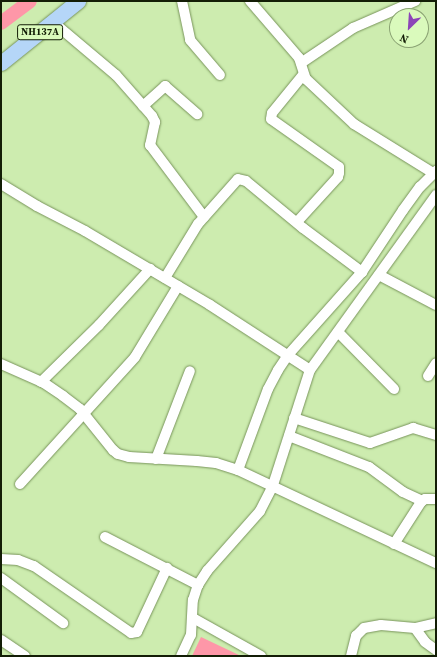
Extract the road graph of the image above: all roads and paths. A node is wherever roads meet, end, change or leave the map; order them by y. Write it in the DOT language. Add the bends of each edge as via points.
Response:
graph roads {
  1 [pos="78,1"];
  2 [pos="182,1"];
  3 [pos="250,1"];
  4 [pos="415,1"];
  5 [pos="53,22"];
  6 [pos="1,63"];
  7 [pos="301,63"];
  8 [pos="220,74"];
  9 [pos="303,74"];
  10 [pos="143,106"];
  11 [pos="197,114"];
  12 [pos="435,172"];
  13 [pos="1,184"];
  14 [pos="436,195"];
  15 [pos="204,217"];
  16 [pos="296,222"];
  17 [pos="150,269"];
  18 [pos="362,272"];
  19 [pos="379,275"];
  20 [pos="165,278"];
  21 [pos="178,286"];
  22 [pos="436,305"];
  23 [pos="338,332"];
  24 [pos="295,360"];
  25 [pos="436,363"];
  26 [pos="1,364"];
  27 [pos="310,370"];
  28 [pos="190,371"];
  29 [pos="428,376"];
  30 [pos="41,382"];
  31 [pos="394,388"];
  32 [pos="83,413"];
  33 [pos="294,418"];
  34 [pos="436,435"];
  35 [pos="289,436"];
  36 [pos="156,459"];
  37 [pos="238,470"];
  38 [pos="20,484"];
  39 [pos="273,485"];
  40 [pos="436,499"];
  41 [pos="422,501"];
  42 [pos="105,537"];
  43 [pos="394,544"];
  44 [pos="1,559"];
  45 [pos="436,563"];
  46 [pos="170,570"];
  47 [pos="1,578"];
  48 [pos="198,586"];
  49 [pos="193,618"];
  50 [pos="63,623"];
  51 [pos="436,623"];
  52 [pos="415,628"];
  53 [pos="1,640"];
  54 [pos="436,650"];
  55 [pos="25,656"];
  56 [pos="181,656"];
  57 [pos="261,656"];
  58 [pos="351,656"];
  1 -- 5 [label="highway, NH137A"];
  2 -- 8 [label="street" via="190,40"];
  3 -- 7 [label="street"];
  4 -- 7 [label="street" via="353,28"];
  5 -- 6 [label="highway, NH137A"];
  5 -- 10 [label="street" via="116,75"];
  7 -- 9 [label="street"];
  9 -- 12 [label="street" via="354,124"];
  9 -- 16 [label="street" via="272,113 271,119 339,167 339,173"];
  10 -- 11 [label="street" via="165,86"];
  10 -- 15 [label="street" via="154,120 150,145"];
  12 -- 18 [label="street" via="402,210"];
  13 -- 17 [label="street"];
  14 -- 19 [label="street"];
  15 -- 16 [label="street" via="235,181 242,180"];
  15 -- 20 [label="street"];
  16 -- 18 [label="street"];
  17 -- 20 [label="street"];
  17 -- 30 [label="street" via="99,325"];
  18 -- 24 [label="street"];
  19 -- 22 [label="street"];
  19 -- 23 [label="street"];
  20 -- 21 [label="street"];
  21 -- 24 [label="street"];
  21 -- 32 [label="street" via="140,350"];
  23 -- 27 [label="street"];
  23 -- 31 [label="street"];
  24 -- 27 [label="street"];
  24 -- 37 [label="street" via="268,389"];
  25 -- 29 [label="street"];
  26 -- 30 [label="street"];
  27 -- 33 [label="street"];
  28 -- 36 [label="street"];
  30 -- 32 [label="street" via="64,396"];
  32 -- 36 [label="street" via="118,454"];
  32 -- 38 [label="street"];
  33 -- 34 [label="street" via="370,443 413,428"];
  33 -- 35 [label="street"];
  35 -- 39 [label="street"];
  35 -- 41 [label="street" via="369,467 403,492"];
  36 -- 37 [label="street" via="197,461"];
  37 -- 39 [label="street"];
  39 -- 43 [label="street"];
  39 -- 48 [label="street" via="252,522 207,571"];
  40 -- 41 [label="street"];
  41 -- 43 [label="street"];
  42 -- 46 [label="street"];
  43 -- 45 [label="street"];
  44 -- 46 [label="street" via="18,560 34,566 131,633 138,632"];
  46 -- 48 [label="street"];
  47 -- 50 [label="street"];
  48 -- 49 [label="street" via="193,600"];
  49 -- 56 [label="street" via="190,635"];
  49 -- 57 [label="street"];
  51 -- 52 [label="street"];
  52 -- 54 [label="street" via="425,642"];
  52 -- 58 [label="street" via="381,625 364,628 356,636"];
  53 -- 55 [label="street"];
}
